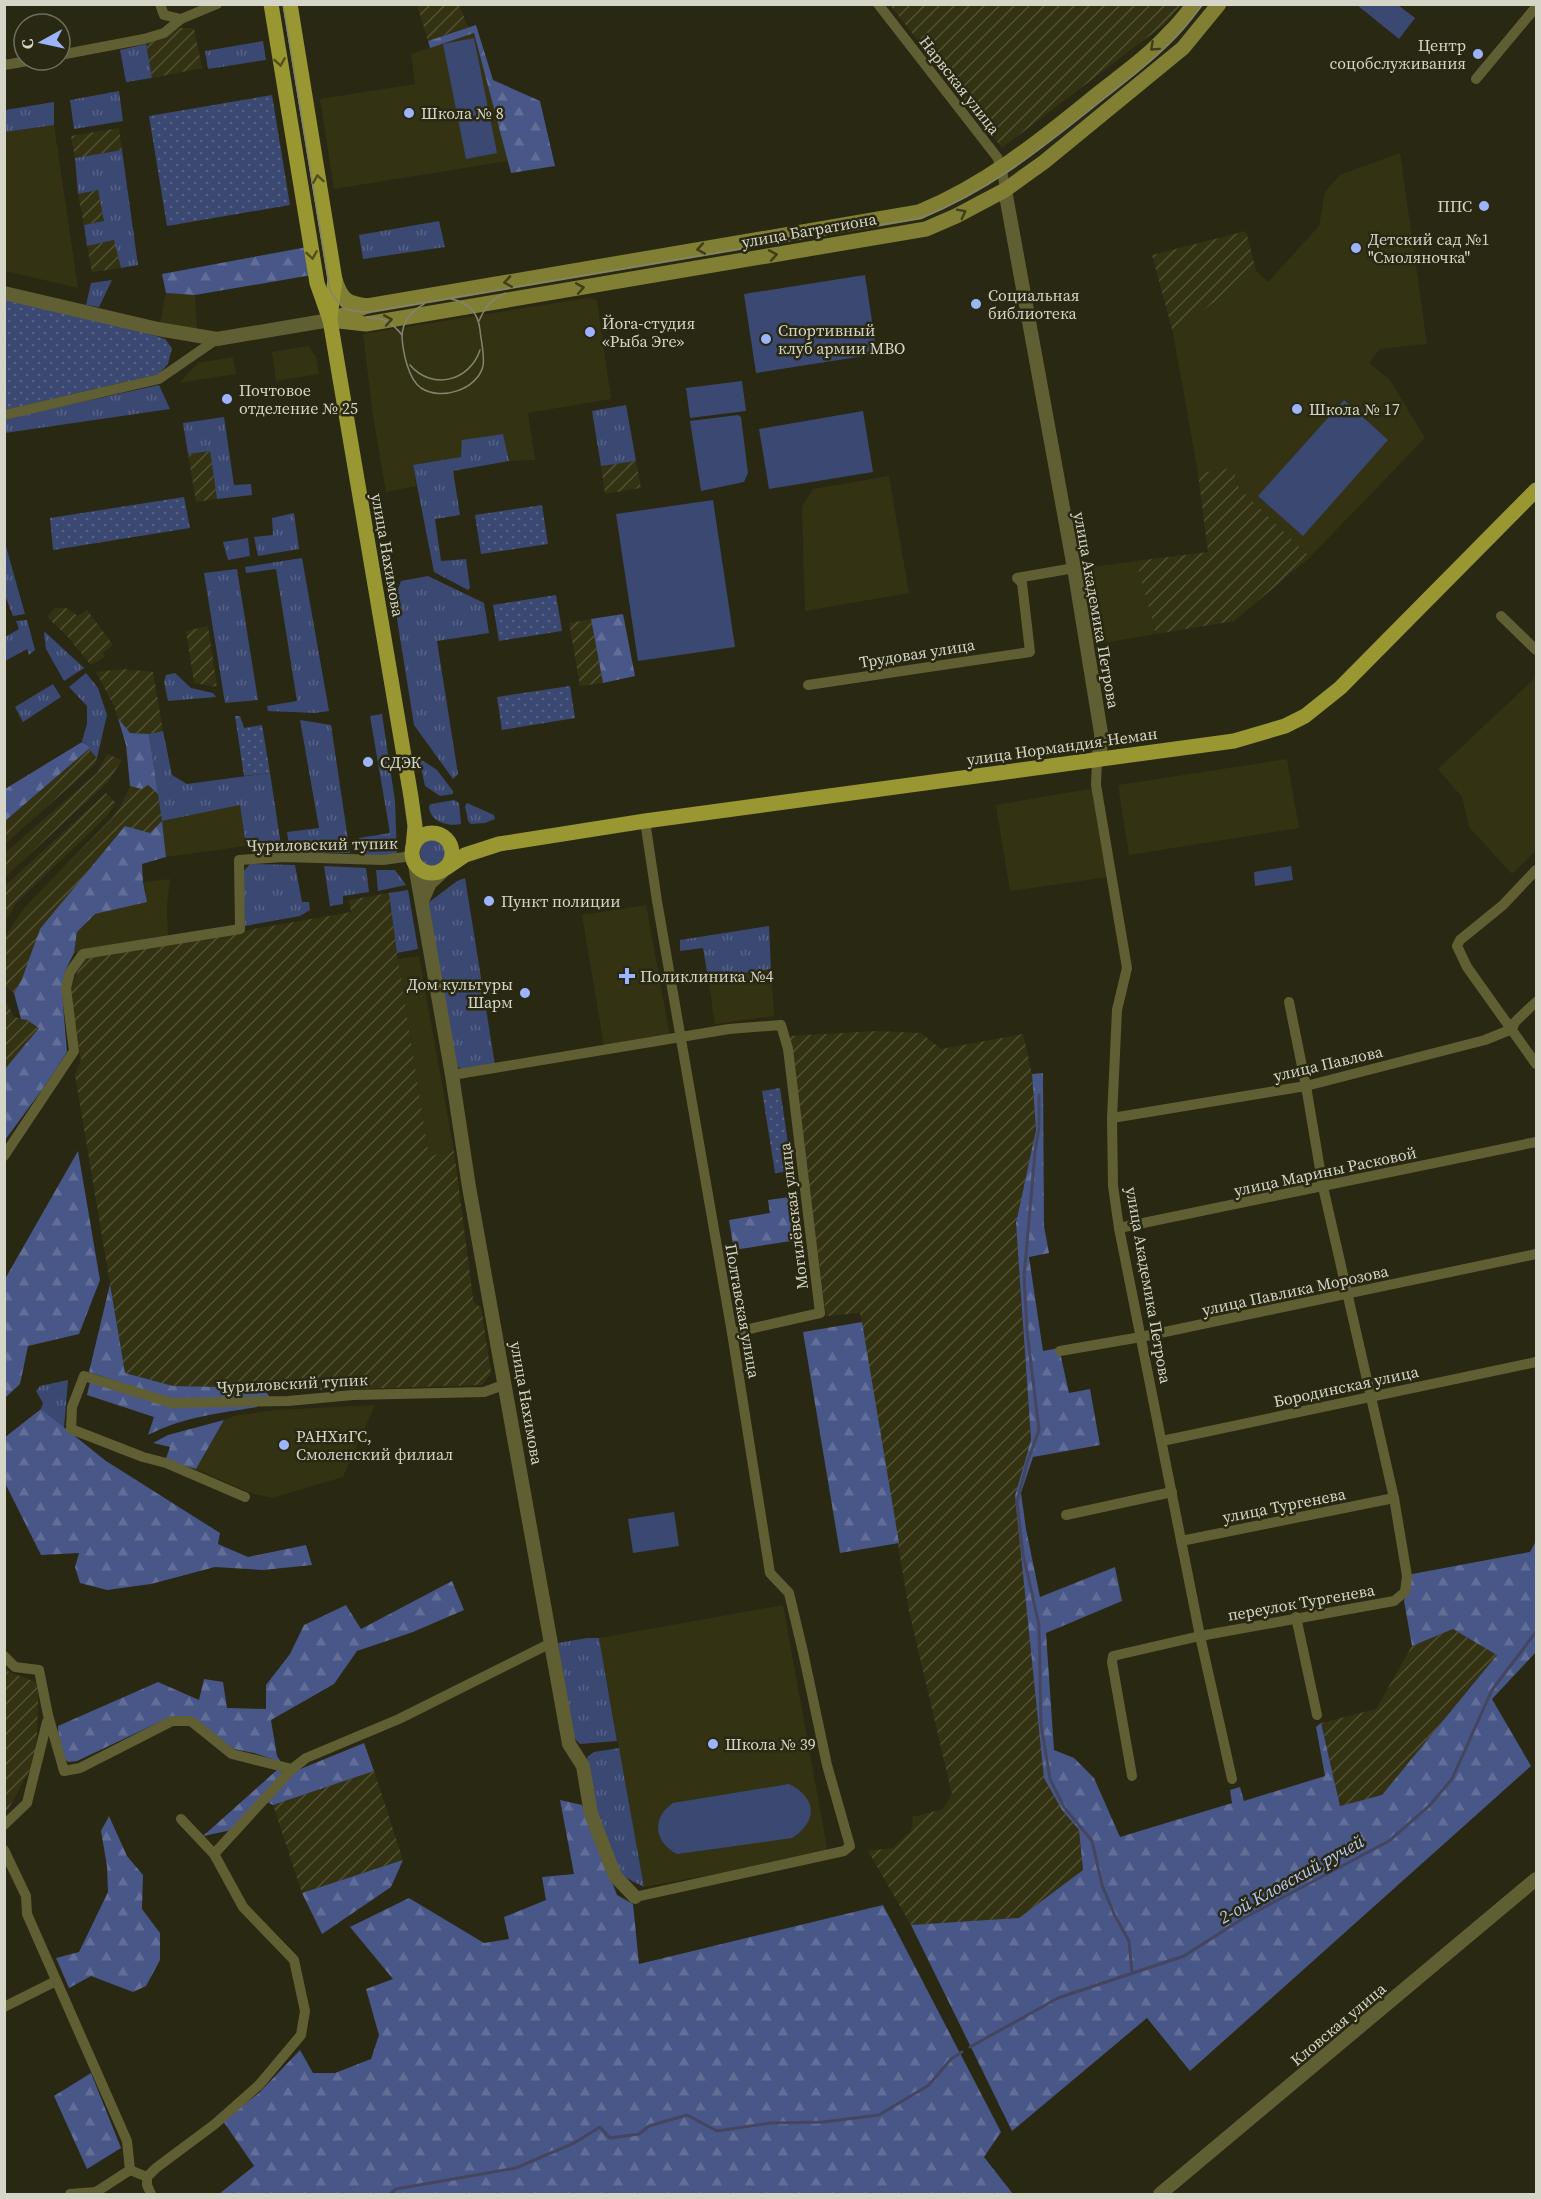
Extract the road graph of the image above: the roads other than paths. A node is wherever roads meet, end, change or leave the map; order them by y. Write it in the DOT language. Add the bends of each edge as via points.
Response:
graph roads {
  1 [pos="160,4"];
  2 [pos="217,4"];
  3 [pos="271,4"];
  4 [pos="290,4"];
  5 [pos="878,4"];
  6 [pos="1194,4"];
  7 [pos="1219,4"];
  8 [pos="1536,7"];
  9 [pos="182,19"];
  10 [pos="72,53"];
  11 [pos="1476,79"];
  12 [pos="1002,169"];
  13 [pos="1005,190"];
  14 [pos="730,244"];
  15 [pos="733,262"];
  16 [pos="335,280"];
  17 [pos="4,293"];
  18 [pos="367,306"];
  19 [pos="330,320"];
  20 [pos="217,339"];
  21 [pos="4,415"];
  22 [pos="1536,490"];
  23 [pos="1074,568"];
  24 [pos="1501,616"];
  25 [pos="1536,650"];
  26 [pos="808,685"];
  27 [pos="1097,760"];
  28 [pos="411,797"];
  29 [pos="645,821"];
  30 [pos="441,835"];
  31 [pos="499,844"];
  32 [pos="414,856"];
  33 [pos="444,870"];
  34 [pos="1536,870"];
  35 [pos="422,901"];
  36 [pos="1289,1002"];
  37 [pos="1536,1002"];
  38 [pos="1512,1029"];
  39 [pos="680,1037"];
  40 [pos="1536,1064"];
  41 [pos="452,1075"];
  42 [pos="1306,1086"];
  43 [pos="1112,1118"];
  44 [pos="1536,1142"];
  45 [pos="4,1156"];
  46 [pos="1323,1187"];
  47 [pos="1119,1228"];
  48 [pos="1536,1254"];
  49 [pos="1348,1295"];
  50 [pos="732,1333"];
  51 [pos="1141,1337"];
  52 [pos="1059,1351"];
  53 [pos="1536,1362"];
  54 [pos="506,1384"];
  55 [pos="1370,1396"];
  56 [pos="1161,1441"];
  57 [pos="1172,1492"];
  58 [pos="245,1497"];
  59 [pos="1394,1498"];
  60 [pos="1066,1515"];
  61 [pos="1181,1541"];
  62 [pos="1296,1617"];
  63 [pos="1200,1636"];
  64 [pos="551,1643"];
  65 [pos="4,1656"];
  66 [pos="48,1715"];
  67 [pos="1317,1715"];
  68 [pos="292,1769"];
  69 [pos="1132,1776"];
  70 [pos="1232,1779"];
  71 [pos="181,1819"];
  72 [pos="4,1826"];
  73 [pos="4,1850"];
  74 [pos="214,1854"];
  75 [pos="1536,1879"];
  76 [pos="635,1897"];
  77 [pos="56,1981"];
  78 [pos="4,2007"];
  79 [pos="130,2170"];
  80 [pos="147,2177"];
  81 [pos="70,2194"];
  82 [pos="151,2194"];
  83 [pos="1160,2194"];
  1 -- 9 [label="street" via="164,15"];
  2 -- 9 [label="street"];
  3 -- 19 [label="main road, улица Нахимова, one-way" via="317,283"];
  16 -- 4 [label="main road, улица Нахимова, one-way"];
  5 -- 12 [label="street, Нарвская улица" via="997,157"];
  6 -- 12 [label="main road, улица Багратиона, one-way" via="1146,55"];
  7 -- 13 [label="main road, улица Багратиона" via="1183,48"];
  8 -- 11 [label="street"];
  9 -- 10 [label="street" via="164,33"];
  12 -- 13 [label="street, Нарвская улица"];
  12 -- 14 [label="main road, улица Багратиона" via="949,200 919,212"];
  15 -- 13 [label="main road, улица Багратиона, one-way" via="926,229"];
  13 -- 23 [label="street, улица Академика Петрова"];
  14 -- 15 [label="main road"];
  14 -- 18 [label="main road, улица Багратиона, one-way"];
  19 -- 15 [label="main road, улица Багратиона, one-way" via="366,324"];
  16 -- 18 [label="main road" via="340,294 349,303"];
  16 -- 19 [label="main road, улица Нахимова"];
  17 -- 20 [label="street"];
  18 -- 19 [label="main road, улица Багратиона"];
  19 -- 20 [label="street, улица Багратиона"];
  19 -- 28 [label="main road, улица Нахимова"];
  20 -- 21 [label="street, улица Багратиона" via="159,379"];
  22 -- 27 [label="main road, улица Нормандия-Неман" via="1340,688 1305,716 1234,741"];
  23 -- 26 [label="street, Трудовая улица" via="1017,578 1022,583 1030,652"];
  23 -- 27 [label="street, улица Академика Петрова" via="1101,733"];
  24 -- 25 [label="street"];
  27 -- 29 [label="main road, улица Нормандия-Неман"];
  27 -- 43 [label="street, улица Академика Петрова" via="1096,785 1127,968 1117,1010"];
  28 -- 30 [label="main road" via="422,825"];
  28 -- 32 [label="main road"];
  29 -- 31 [label="main road, улица Нормандия-Неман"];
  29 -- 39 [label="street, Полтавская улица"];
  30 -- 31 [label="main road" via="464,844"];
  30 -- 32 [label="main road" via="426,834 419,838"];
  30 -- 33 [label="main road" via="453,854"];
  31 -- 33 [label="main road" via="465,855"];
  32 -- 33 [label="main road" via="424,872"];
  32 -- 35 [label="street, улица Нахимова"];
  32 -- 45 [label="street, Чуриловский тупик" via="383,861 284,857 239,860 240,929 83,954 70,972 66,988 74,1051"];
  33 -- 35 [label="street" via="430,883"];
  34 -- 38 [label="street" via="1457,946"];
  35 -- 41 [label="street, улица Нахимова"];
  36 -- 42 [label="street"];
  37 -- 38 [label="street, улица Павлова"];
  38 -- 40 [label="street"];
  38 -- 42 [label="street, улица Павлова" via="1485,1040"];
  39 -- 41 [label="street"];
  39 -- 50 [label="street, Полтавская улица"];
  39 -- 50 [label="street, Могилёвская улица" via="781,1026 788,1049 820,1313"];
  41 -- 54 [label="street, улица Нахимова"];
  42 -- 43 [label="street, улица Павлова"];
  42 -- 46 [label="street"];
  43 -- 47 [label="street, улица Академика Петрова" via="1113,1186"];
  44 -- 46 [label="street, улица Марины Расковой"];
  46 -- 47 [label="street, улица Марины Расковой"];
  46 -- 49 [label="street"];
  47 -- 51 [label="street, улица Академика Петрова"];
  48 -- 49 [label="street, улица Павлика Морозова"];
  49 -- 51 [label="street, улица Павлика Морозова"];
  49 -- 55 [label="street"];
  50 -- 76 [label="street, Полтавская улица" via="770,1573 789,1593 850,1846 844,1851"];
  51 -- 52 [label="street, улица Павлика Морозова"];
  51 -- 56 [label="street, улица Академика Петрова"];
  53 -- 55 [label="street, Бородинская улица"];
  54 -- 58 [label="street, Чуриловский тупик" via="484,1392 172,1403 84,1376 72,1407 70,1429 166,1463"];
  54 -- 64 [label="street, улица Нахимова"];
  55 -- 56 [label="street, Бородинская улица"];
  55 -- 59 [label="street"];
  56 -- 57 [label="street, улица Академика Петрова"];
  57 -- 60 [label="street"];
  57 -- 61 [label="street, улица Академика Петрова"];
  59 -- 61 [label="street, улица Тургенева"];
  59 -- 62 [label="street, переулок Тургенева" via="1407,1576 1405,1592 1394,1601"];
  61 -- 63 [label="street, улица Академика Петрова"];
  62 -- 63 [label="street, переулок Тургенева"];
  62 -- 67 [label="street"];
  63 -- 69 [label="street, переулок Тургенева" via="1113,1656"];
  63 -- 70 [label="street, улица Академика Петрова"];
  64 -- 68 [label="street" via="399,1719 306,1758"];
  64 -- 76 [label="street, улица Нахимова" via="569,1744 584,1766 591,1814 615,1876"];
  65 -- 66 [label="street" via="15,1667 39,1670"];
  66 -- 68 [label="street" via="64,1771 80,1768 172,1721 191,1721 231,1754"];
  66 -- 72 [label="street" via="27,1803"];
  68 -- 74 [label="street"];
  71 -- 74 [label="street"];
  73 -- 77 [label="street" via="26,1896 27,1914"];
  74 -- 80 [label="street" via="243,1907 294,1959 305,2011 301,2035 259,2085"];
  75 -- 83 [label="street, Кловская улица"];
  77 -- 78 [label="street"];
  77 -- 79 [label="street" via="127,2141"];
  79 -- 80 [label="street"];
  79 -- 81 [label="street" via="96,2192"];
  80 -- 82 [label="street"];
}
